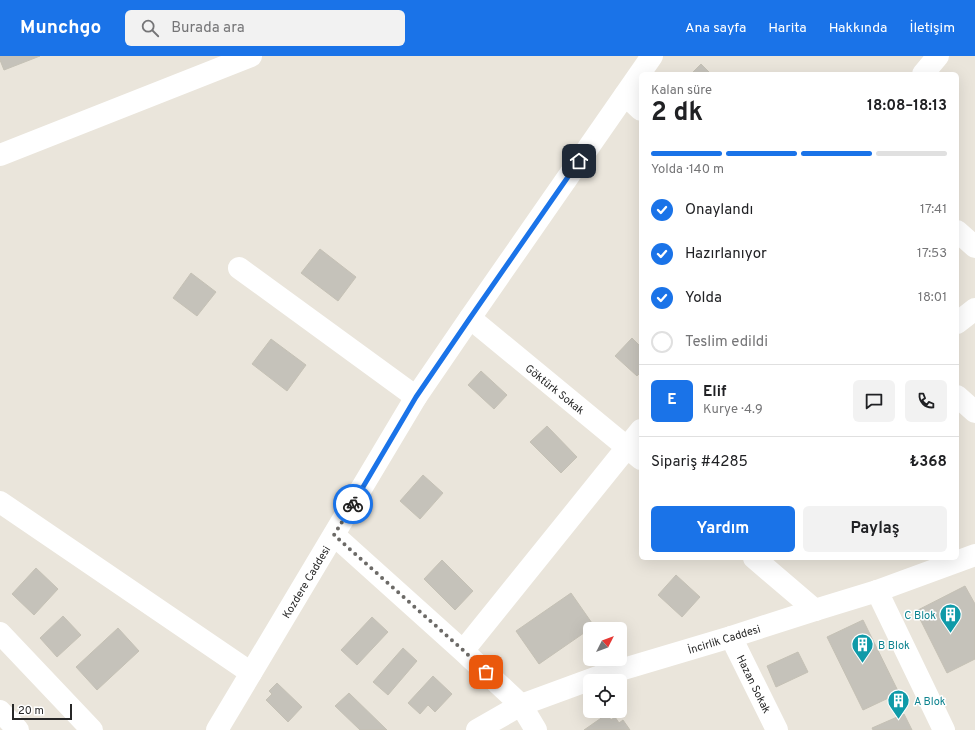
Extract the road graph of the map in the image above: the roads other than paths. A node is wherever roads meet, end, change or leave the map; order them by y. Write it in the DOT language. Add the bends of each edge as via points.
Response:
graph roads {
  1 [pos="251,56"];
  2 [pos="652,56"];
  3 [pos="938,56"];
  4 [pos="641,72"];
  5 [pos="926,72"];
  6 [pos="639,75"];
  7 [pos="625,95"];
  8 [pos="639,108"];
  9 [pos="0,155"];
  10 [pos="959,233"];
  11 [pos="975,247"];
  12 [pos="239,268"];
  13 [pos="975,309"];
  14 [pos="470,318"];
  15 [pos="959,321"];
  16 [pos="416,397"];
  17 [pos="959,398"];
  18 [pos="975,412"];
  19 [pos="639,437"];
  20 [pos="634,453"];
  21 [pos="0,502"];
  22 [pos="334,535"];
  23 [pos="975,555"];
  24 [pos="766,562"];
  25 [pos="877,591"];
  26 [pos="815,610"];
  27 [pos="0,633"];
  28 [pos="731,637"];
  29 [pos="464,651"];
  30 [pos="251,673"];
  31 [pos="520,705"];
  32 [pos="0,711"];
  33 [pos="18,730"];
  34 [pos="92,730"];
  35 [pos="217,730"];
  36 [pos="477,730"];
  37 [pos="536,730"];
  38 [pos="777,730"];
  39 [pos="944,730"];
  1 -- 9 [label="street"];
  2 -- 4 [label="street, Kozdere Caddesi"];
  3 -- 5 [label="street"];
  6 -- 7 [label="street, Kozdere Caddesi"];
  7 -- 8 [label="street"];
  7 -- 14 [label="street, Kozdere Caddesi"];
  10 -- 11 [label="street"];
  12 -- 16 [label="street"];
  13 -- 15 [label="street"];
  14 -- 16 [label="street, Kozdere Caddesi"];
  14 -- 20 [label="street, Göktürk Sokak"];
  16 -- 22 [label="street, Kozdere Caddesi"];
  17 -- 18 [label="street"];
  19 -- 20 [label="street"];
  20 -- 29 [label="street"];
  21 -- 30 [label="street"];
  22 -- 29 [label="street"];
  22 -- 30 [label="street, Kozdere Caddesi"];
  23 -- 25 [label="street, İncirlik Caddesi"];
  24 -- 26 [label="street"];
  25 -- 26 [label="street, İncirlik Caddesi"];
  25 -- 39 [label="street"];
  26 -- 28 [label="street, İncirlik Caddesi"];
  27 -- 34 [label="street"];
  28 -- 31 [label="street, İncirlik Caddesi" via="600,676"];
  28 -- 38 [label="street, Hazan Sokak"];
  29 -- 31 [label="street"];
  30 -- 35 [label="street, Kozdere Caddesi"];
  31 -- 36 [label="street, İncirlik Caddesi"];
  31 -- 37 [label="street"];
  32 -- 33 [label="street"];
}
